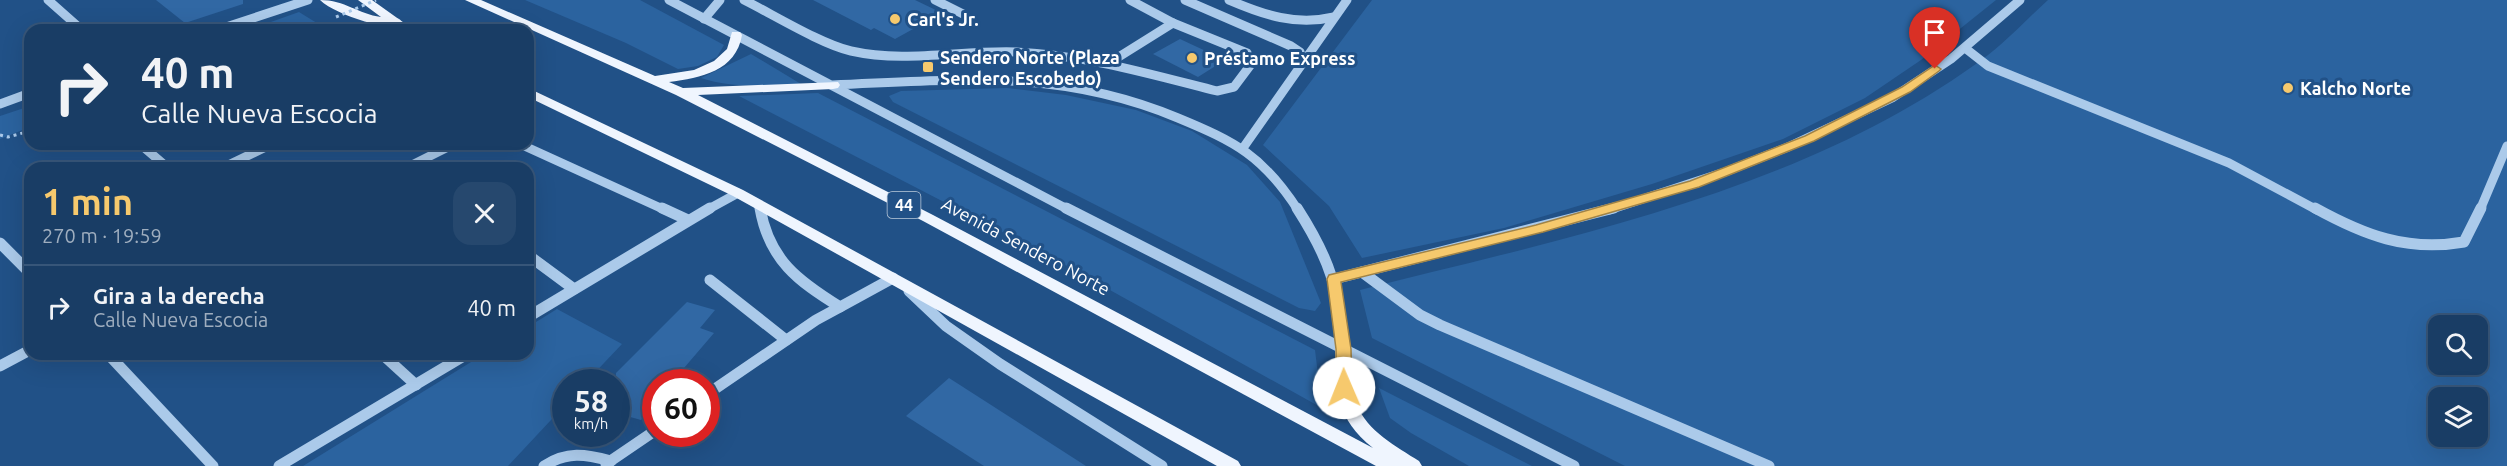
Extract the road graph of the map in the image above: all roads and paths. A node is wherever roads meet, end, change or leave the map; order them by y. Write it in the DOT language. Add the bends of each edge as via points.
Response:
graph roads {
  1 [pos="48,0"];
  2 [pos="308,0"];
  3 [pos="326,0"];
  4 [pos="364,0"];
  5 [pos="376,0"];
  6 [pos="669,0"];
  7 [pos="720,0"];
  8 [pos="744,0"];
  9 [pos="935,0"];
  10 [pos="1130,0"];
  11 [pos="1185,0"];
  12 [pos="1229,0"];
  13 [pos="1347,0"];
  14 [pos="2020,0"];
  15 [pos="474,1"];
  16 [pos="965,15"];
  17 [pos="336,16"];
  18 [pos="1334,17"];
  19 [pos="704,19"];
  20 [pos="1173,23"];
  21 [pos="75,24"];
  22 [pos="235,24"];
  23 [pos="395,24"];
  24 [pos="400,24"];
  25 [pos="527,24"];
  26 [pos="534,27"];
  27 [pos="736,35"];
  28 [pos="1965,48"];
  29 [pos="1109,63"];
  30 [pos="1303,63"];
  31 [pos="655,80"];
  32 [pos="833,85"];
  33 [pos="681,92"];
  34 [pos="24,95"];
  35 [pos="534,95"];
  36 [pos="0,104"];
  37 [pos="24,133"];
  38 [pos="0,135"];
  39 [pos="2507,146"];
  40 [pos="1243,148"];
  41 [pos="147,150"];
  42 [pos="260,150"];
  43 [pos="443,150"];
  44 [pos="533,150"];
  45 [pos="161,162"];
  46 [pos="235,162"];
  47 [pos="420,162"];
  48 [pos="738,193"];
  49 [pos="760,206"];
  50 [pos="688,220"];
  51 [pos="0,243"];
  52 [pos="534,260"];
  53 [pos="24,267"];
  54 [pos="1362,272"];
  55 [pos="1334,279"];
  56 [pos="710,280"];
  57 [pos="897,280"];
  58 [pos="574,290"];
  59 [pos="840,307"];
  60 [pos="534,313"];
  61 [pos="786,340"];
  62 [pos="1343,349"];
  63 [pos="24,353"];
  64 [pos="114,360"];
  65 [pos="389,360"];
  66 [pos="457,360"];
  67 [pos="0,366"];
  68 [pos="416,385"];
  69 [pos="720,385"];
  70 [pos="642,440"];
  71 [pos="608,463"];
  72 [pos="213,466"];
  73 [pos="279,466"];
  74 [pos="544,466"];
  75 [pos="1162,466"];
  76 [pos="1232,466"];
  77 [pos="1392,466"];
  78 [pos="1413,466"];
  79 [pos="1574,466"];
  80 [pos="1769,466"];
  1 -- 21 [label="street"];
  2 -- 22 [label="street"];
  3 -- 23 [label="main road" via="366,19"];
  4 -- 24 [label="main road"];
  5 -- 17 [label="path, bridge"];
  6 -- 19 [label="street"];
  7 -- 19 [label="street"];
  8 -- 29 [label="street" via="832,44 869,54 1014,52"];
  9 -- 16 [label="street"];
  10 -- 20 [label="street"];
  11 -- 30 [label="street" via="1291,46 1300,52"];
  12 -- 18 [label="street" via="1284,20 1311,22"];
  13 -- 18 [label="street"];
  14 -- 28 [label="street"];
  15 -- 25 [label="main road, Avenida Sendero Norte / 44"];
  18 -- 30 [label="street"];
  19 -- 27 [label="street"];
  20 -- 29 [label="street"];
  20 -- 29 [label="street" via="1246,53 1252,63 1247,72 1234,87 1217,91"];
  26 -- 31 [label="main road, Avenida Sendero Norte / 44"];
  27 -- 31 [label="main road" via="733,49 721,62 684,76"];
  27 -- 32 [label="street"];
  28 -- 39 [label="street" via="1988,66 2203,152 2336,218 2410,245 2435,248 2464,242"];
  28 -- 54 [label="street" via="1906,90 1819,134 1695,184"];
  30 -- 40 [label="street"];
  31 -- 33 [label="main road, Avenida Sendero Norte / 44"];
  32 -- 33 [label="main road"];
  32 -- 40 [label="street" via="987,80 1050,83 1156,109"];
  32 -- 62 [label="street"];
  33 -- 77 [label="main road, Avenida Sendero Norte / 44" via="928,218"];
  34 -- 36 [label="street"];
  35 -- 48 [label="main road"];
  37 -- 38 [label="path"];
  40 -- 55 [label="street" via="1291,199"];
  41 -- 45 [label="street"];
  42 -- 46 [label="street"];
  43 -- 47 [label="street"];
  44 -- 50 [label="street"];
  48 -- 49 [label="main road"];
  48 -- 50 [label="street"];
  49 -- 57 [label="main road"];
  49 -- 59 [label="street" via="770,246 782,266"];
  50 -- 58 [label="street"];
  51 -- 53 [label="street"];
  52 -- 58 [label="street"];
  54 -- 55 [label="street"];
  54 -- 80 [label="street" via="1440,325"];
  55 -- 62 [label="street"];
  56 -- 61 [label="street"];
  57 -- 59 [label="street"];
  57 -- 75 [label="street" via="946,327"];
  57 -- 76 [label="main road"];
  58 -- 60 [label="street"];
  59 -- 61 [label="street"];
  61 -- 69 [label="street"];
  62 -- 78 [label="main road" via="1344,388 1353,414 1377,441"];
  62 -- 79 [label="street"];
  63 -- 67 [label="street"];
  64 -- 72 [label="street"];
  65 -- 68 [label="street"];
  66 -- 68 [label="street"];
  68 -- 73 [label="street"];
  70 -- 71 [label="street"];
  71 -- 74 [label="street" via="573,452"];
}
